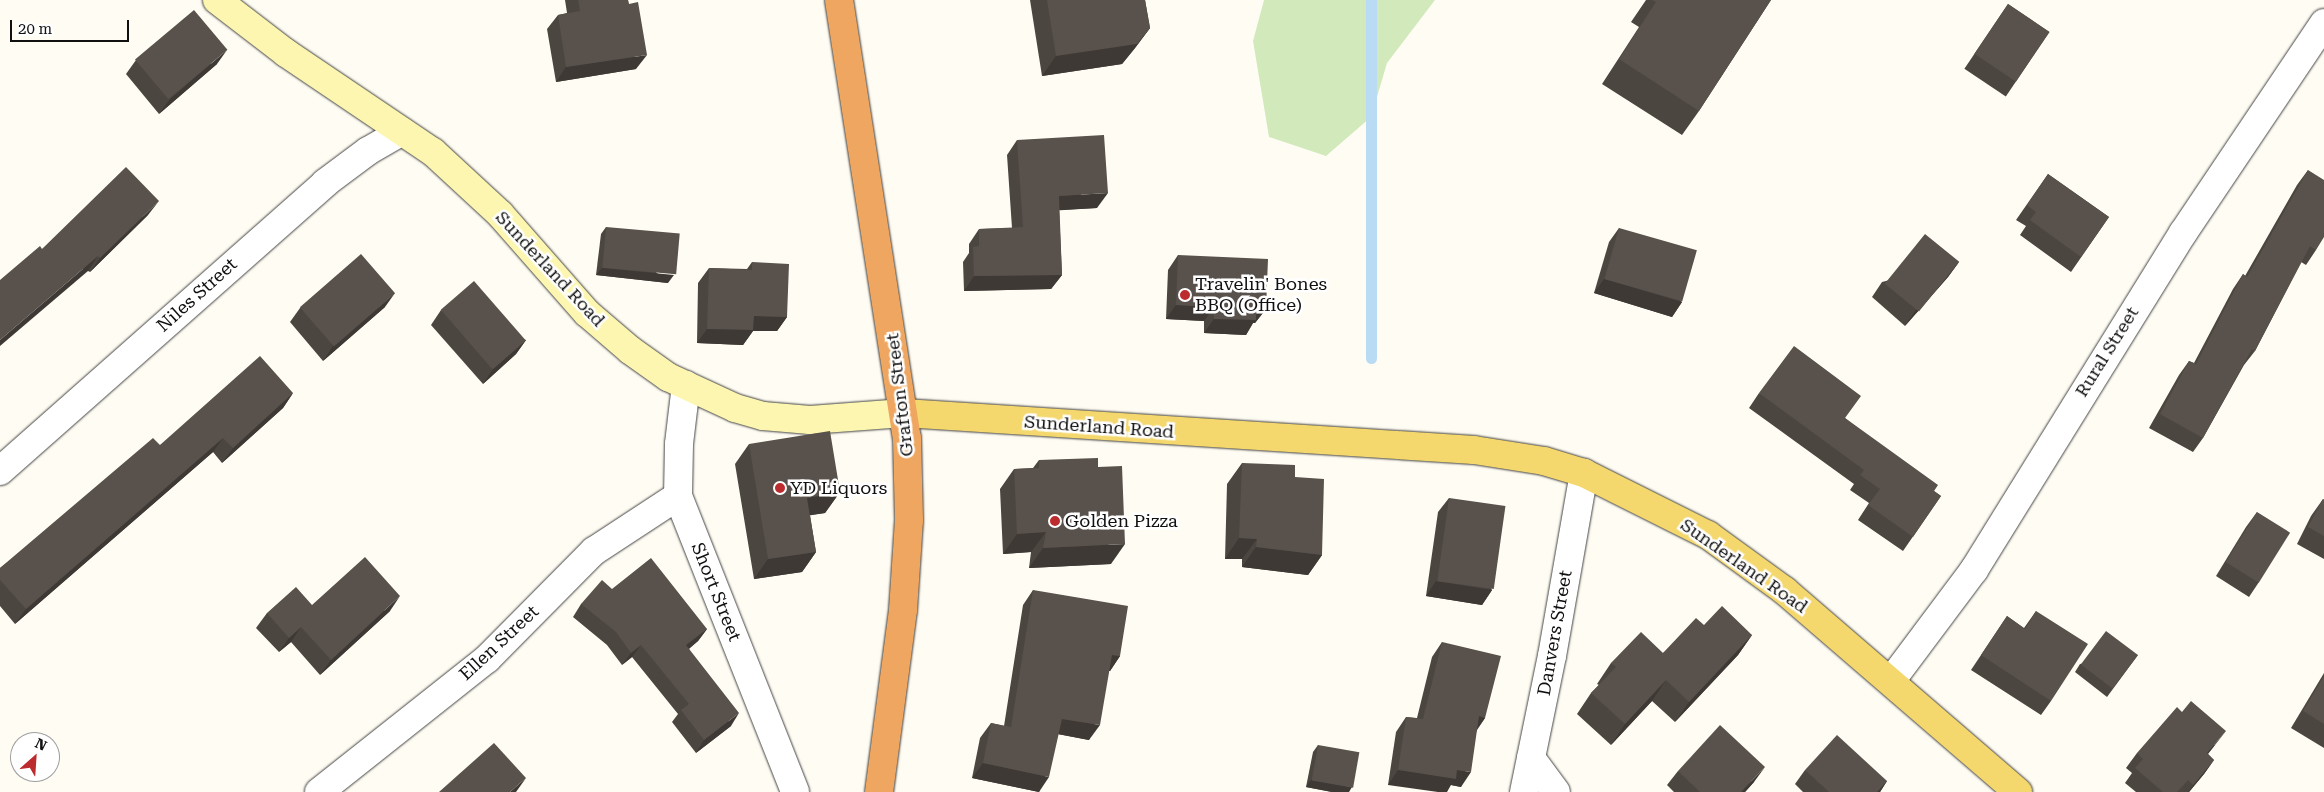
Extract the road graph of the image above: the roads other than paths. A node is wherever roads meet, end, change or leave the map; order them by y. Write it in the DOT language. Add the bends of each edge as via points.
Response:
graph roads {
  1 [pos="217,0"];
  2 [pos="839,0"];
  3 [pos="2324,23"];
  4 [pos="402,131"];
  5 [pos="686,385"];
  6 [pos="904,413"];
  7 [pos="0,471"];
  8 [pos="1584,473"];
  9 [pos="678,496"];
  10 [pos="1890,681"];
  11 [pos="1531,758"];
  12 [pos="319,792"];
  13 [pos="795,792"];
  14 [pos="879,792"];
  15 [pos="1524,792"];
  16 [pos="1556,792"];
  17 [pos="2018,792"];
  1 -- 4 [label="street, Sunderland Road" via="286,53"];
  2 -- 6 [label="highway, Grafton Street"];
  3 -- 10 [label="street, Rural Street" via="2183,233 1974,570"];
  4 -- 5 [label="street, Sunderland Road" via="433,152 473,187 599,324 637,355"];
  4 -- 7 [label="street, Niles Street" via="368,151 318,189"];
  5 -- 6 [label="street, Sunderland Road" via="735,408 762,416 810,420"];
  5 -- 9 [label="street, Short Street" via="679,444"];
  6 -- 8 [label="main road, Sunderland Road" via="1474,450 1544,461"];
  6 -- 14 [label="highway, Grafton Street" via="909,520 904,601"];
  8 -- 10 [label="main road, Sunderland Road" via="1708,535 1784,591"];
  8 -- 11 [label="street, Danvers Street"];
  9 -- 12 [label="street, Ellen Street" via="594,551 487,659"];
  9 -- 13 [label="street, Short Street"];
  10 -- 17 [label="main road, Sunderland Road"];
  11 -- 15 [label="street, Danvers Street"];
  11 -- 16 [label="street"];
}
